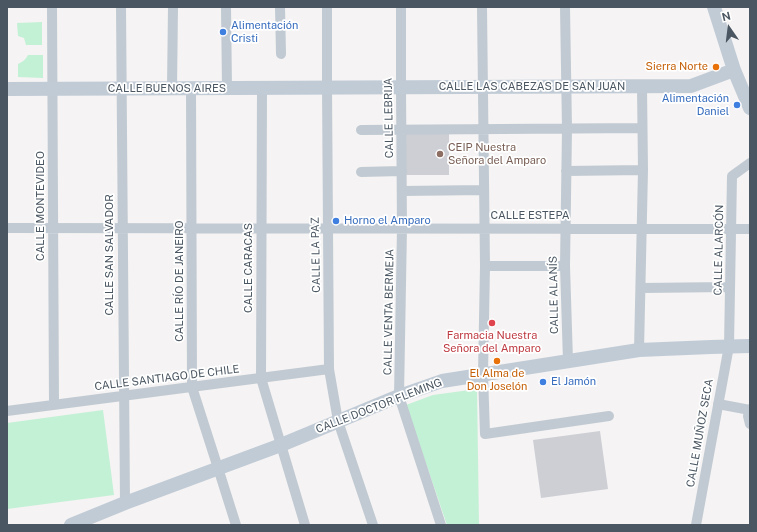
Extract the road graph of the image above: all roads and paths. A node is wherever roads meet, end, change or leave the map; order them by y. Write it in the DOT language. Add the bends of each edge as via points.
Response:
graph roads {
  1 [pos="52,7"];
  2 [pos="121,7"];
  3 [pos="173,7"];
  4 [pos="226,7"];
  5 [pos="280,7"];
  6 [pos="328,7"];
  7 [pos="401,7"];
  8 [pos="482,7"];
  9 [pos="565,7"];
  10 [pos="714,7"];
  11 [pos="281,54"];
  12 [pos="734,70"];
  13 [pos="642,87"];
  14 [pos="172,88"];
  15 [pos="191,88"];
  16 [pos="227,88"];
  17 [pos="262,88"];
  18 [pos="327,88"];
  19 [pos="401,88"];
  20 [pos="483,88"];
  21 [pos="566,88"];
  22 [pos="7,89"];
  23 [pos="53,89"];
  24 [pos="121,89"];
  25 [pos="746,89"];
  26 [pos="750,108"];
  27 [pos="642,128"];
  28 [pos="401,129"];
  29 [pos="484,129"];
  30 [pos="567,129"];
  31 [pos="361,130"];
  32 [pos="750,163"];
  33 [pos="643,170"];
  34 [pos="402,171"];
  35 [pos="566,171"];
  36 [pos="361,172"];
  37 [pos="484,190"];
  38 [pos="402,191"];
  39 [pos="7,228"];
  40 [pos="53,228"];
  41 [pos="122,228"];
  42 [pos="192,228"];
  43 [pos="262,228"];
  44 [pos="328,228"];
  45 [pos="402,228"];
  46 [pos="484,228"];
  47 [pos="566,228"];
  48 [pos="641,228"];
  49 [pos="731,229"];
  50 [pos="750,229"];
  51 [pos="485,266"];
  52 [pos="565,266"];
  53 [pos="730,287"];
  54 [pos="641,288"];
  55 [pos="728,346"];
  56 [pos="750,346"];
  57 [pos="639,350"];
  58 [pos="568,361"];
  59 [pos="329,369"];
  60 [pos="483,374"];
  61 [pos="261,378"];
  62 [pos="192,387"];
  63 [pos="124,396"];
  64 [pos="399,396"];
  65 [pos="718,404"];
  66 [pos="54,405"];
  67 [pos="750,410"];
  68 [pos="7,411"];
  69 [pos="609,416"];
  70 [pos="338,421"];
  71 [pos="750,424"];
  72 [pos="281,445"];
  73 [pos="218,468"];
  74 [pos="124,503"];
  75 [pos="71,525"];
  76 [pos="236,525"];
  77 [pos="305,525"];
  78 [pos="373,525"];
  79 [pos="441,525"];
  80 [pos="696,525"];
  1 -- 23 [label="street, CALLE MONTEVIDEO"];
  2 -- 24 [label="street, CALLE SAN SALVADOR"];
  3 -- 14 [label="street"];
  4 -- 16 [label="street"];
  5 -- 11 [label="street"];
  6 -- 18 [label="street, CALLE LA PAZ"];
  7 -- 19 [label="street, CALLE LEBRIJA"];
  8 -- 20 [label="street"];
  9 -- 21 [label="street, CALLE ALANÍS"];
  10 -- 12 [label="main road"];
  12 -- 13 [label="main road, CALLE LAS CABEZAS DE SAN JUAN" via="691,86"];
  12 -- 25 [label="main road"];
  13 -- 21 [label="main road, CALLE LAS CABEZAS DE SAN JUAN"];
  13 -- 27 [label="street"];
  14 -- 15 [label="main road, CALLE BUENOS AIRES"];
  14 -- 24 [label="main road, CALLE BUENOS AIRES"];
  15 -- 16 [label="main road, CALLE BUENOS AIRES"];
  15 -- 42 [label="street, CALLE RÍO DE JANEIRO"];
  16 -- 17 [label="main road, CALLE BUENOS AIRES"];
  17 -- 18 [label="main road, CALLE BUENOS AIRES"];
  17 -- 43 [label="street, CALLE CARACAS"];
  18 -- 19 [label="main road, CALLE LAS CABEZAS DE SAN JUAN"];
  18 -- 44 [label="street, CALLE LA PAZ"];
  19 -- 20 [label="main road, CALLE LAS CABEZAS DE SAN JUAN"];
  19 -- 28 [label="street, CALLE LEBRIJA"];
  20 -- 21 [label="main road, CALLE LAS CABEZAS DE SAN JUAN"];
  20 -- 29 [label="street"];
  21 -- 30 [label="street, CALLE ALANÍS"];
  22 -- 23 [label="main road, CALLE BUENOS AIRES"];
  23 -- 24 [label="main road, CALLE BUENOS AIRES"];
  23 -- 40 [label="street, CALLE MONTEVIDEO"];
  24 -- 41 [label="street, CALLE SAN SALVADOR"];
  25 -- 26 [label="main road"];
  27 -- 30 [label="street"];
  27 -- 33 [label="street"];
  28 -- 29 [label="street"];
  28 -- 31 [label="street"];
  28 -- 34 [label="street, CALLE LEBRIJA"];
  29 -- 30 [label="street"];
  29 -- 37 [label="street"];
  30 -- 35 [label="street, CALLE ALANÍS"];
  32 -- 49 [label="street, CALLE ALARCÓN" via="732,176"];
  33 -- 35 [label="street"];
  33 -- 48 [label="street"];
  34 -- 36 [label="street"];
  34 -- 38 [label="street, CALLE LEBRIJA"];
  35 -- 47 [label="street, CALLE ALANÍS"];
  37 -- 38 [label="street"];
  37 -- 46 [label="street"];
  38 -- 45 [label="street, CALLE LEBRIJA"];
  39 -- 40 [label="street, CALLE ESTEPA"];
  40 -- 41 [label="street, CALLE ESTEPA"];
  40 -- 66 [label="street, CALLE MONTEVIDEO"];
  41 -- 42 [label="street, CALLE ESTEPA"];
  41 -- 63 [label="street, CALLE SAN SALVADOR"];
  42 -- 43 [label="street, CALLE ESTEPA"];
  42 -- 62 [label="street, CALLE RÍO DE JANEIRO"];
  43 -- 44 [label="street, CALLE ESTEPA"];
  43 -- 61 [label="street, CALLE CARACAS"];
  44 -- 45 [label="street, CALLE ESTEPA"];
  44 -- 59 [label="street, CALLE LA PAZ"];
  45 -- 46 [label="street, CALLE ESTEPA"];
  45 -- 64 [label="street, CALLE VENTA BERMEJA"];
  46 -- 47 [label="street, CALLE ESTEPA"];
  46 -- 51 [label="street"];
  47 -- 48 [label="street, CALLE ESTEPA"];
  47 -- 52 [label="street, CALLE ALANÍS"];
  48 -- 49 [label="street, CALLE ESTEPA"];
  48 -- 54 [label="street"];
  49 -- 50 [label="street, CALLE ESTEPA"];
  49 -- 53 [label="street, CALLE ALARCÓN"];
  51 -- 52 [label="street"];
  51 -- 60 [label="street"];
  52 -- 58 [label="street, CALLE ALANÍS"];
  53 -- 54 [label="street"];
  53 -- 55 [label="street, CALLE ALARCÓN"];
  54 -- 57 [label="street"];
  55 -- 56 [label="main road, CALLE DOCTOR FLEMING"];
  55 -- 57 [label="main road, CALLE DOCTOR FLEMING"];
  55 -- 65 [label="street, CALLE MUÑOZ SECA"];
  57 -- 58 [label="main road, CALLE DOCTOR FLEMING"];
  58 -- 60 [label="main road, CALLE DOCTOR FLEMING"];
  59 -- 61 [label="street, CALLE SANTIAGO DE CHILE"];
  59 -- 70 [label="street, CALLE LA PAZ"];
  60 -- 64 [label="main road, CALLE DOCTOR FLEMING" via="442,381"];
  60 -- 69 [label="street" via="485,434"];
  61 -- 62 [label="street, CALLE SANTIAGO DE CHILE"];
  61 -- 72 [label="street, CALLE CARACAS"];
  62 -- 63 [label="street, CALLE SANTIAGO DE CHILE"];
  62 -- 73 [label="street, CALLE RÍO DE JANEIRO"];
  63 -- 66 [label="street, CALLE SANTIAGO DE CHILE"];
  63 -- 74 [label="street, CALLE SAN SALVADOR"];
  64 -- 70 [label="main road, CALLE DOCTOR FLEMING"];
  64 -- 79 [label="street, CALLE VENTA BERMEJA"];
  65 -- 67 [label="street"];
  65 -- 80 [label="street, CALLE MUÑOZ SECA"];
  66 -- 68 [label="street, CALLE SANTIAGO DE CHILE"];
  67 -- 71 [label="street"];
  70 -- 72 [label="main road, CALLE DOCTOR FLEMING"];
  70 -- 78 [label="street, CALLE LA PAZ"];
  72 -- 73 [label="main road, CALLE DOCTOR FLEMING"];
  72 -- 77 [label="street, CALLE CARACAS"];
  73 -- 74 [label="main road, CALLE DOCTOR FLEMING"];
  73 -- 76 [label="street, CALLE RÍO DE JANEIRO"];
  74 -- 75 [label="main road, CALLE DOCTOR FLEMING"];
}
